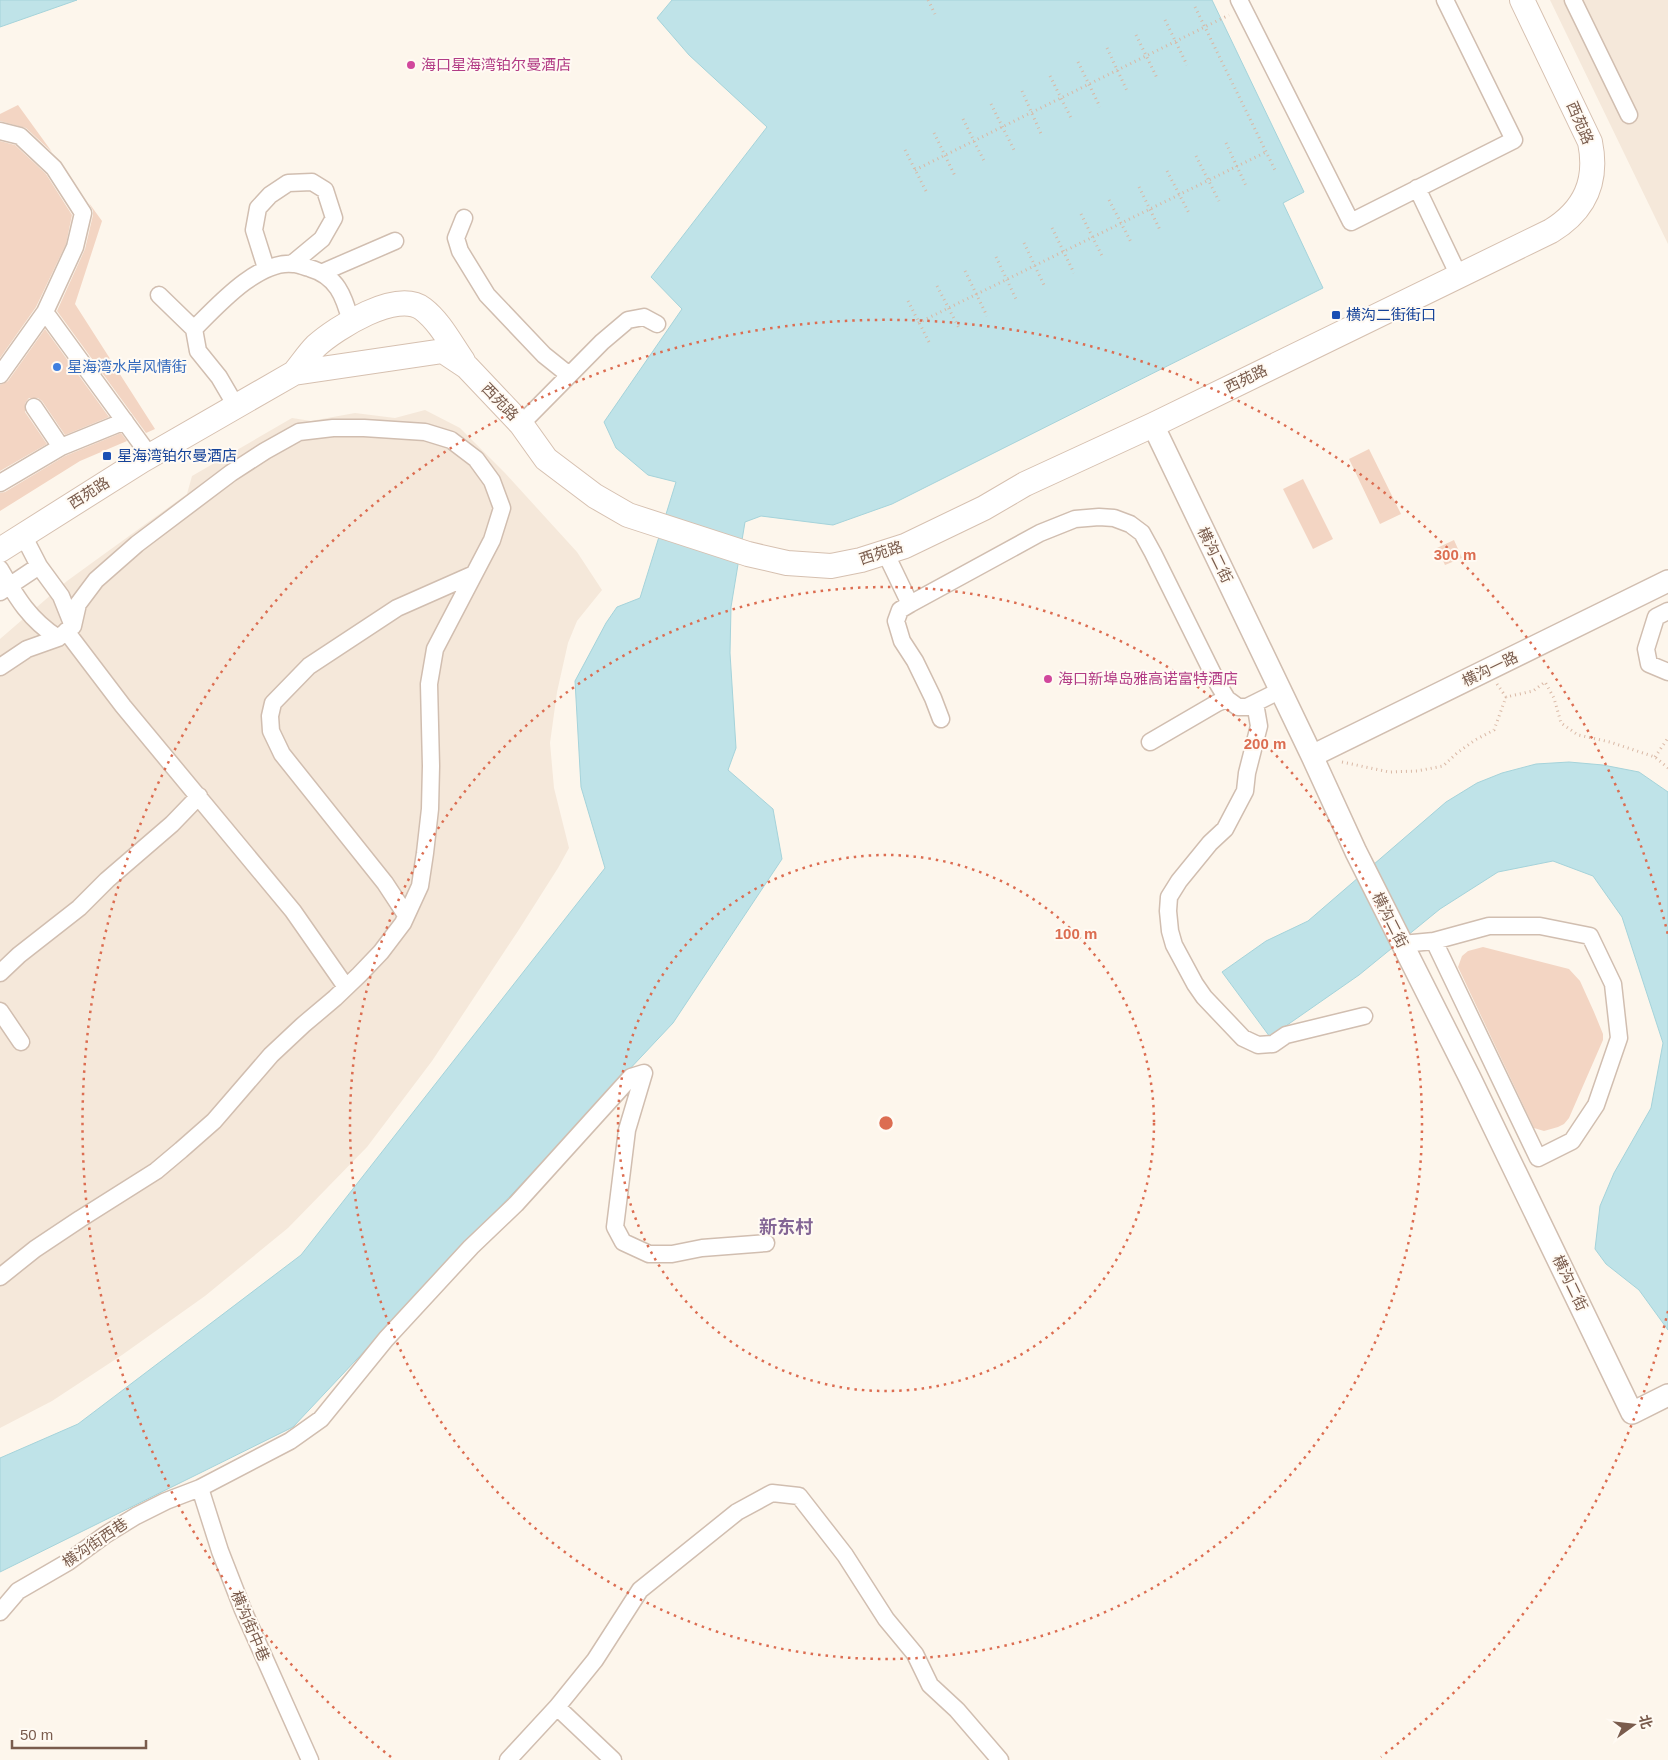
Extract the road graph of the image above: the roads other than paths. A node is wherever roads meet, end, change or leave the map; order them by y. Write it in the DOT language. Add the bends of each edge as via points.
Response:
graph roads {
  1 [pos="1445,0"];
  2 [pos="1522,0"];
  3 [pos="1572,0"];
  4 [pos="1241,4"];
  5 [pos="1629,115"];
  6 [pos="0,131"];
  7 [pos="1417,188"];
  8 [pos="464,218"];
  9 [pos="395,241"];
  10 [pos="293,263"];
  11 [pos="266,268"];
  12 [pos="321,273"];
  13 [pos="1459,276"];
  14 [pos="159,296"];
  15 [pos="45,312"];
  16 [pos="351,322"];
  17 [pos="657,324"];
  18 [pos="194,329"];
  19 [pos="467,367"];
  20 [pos="294,373"];
  21 [pos="0,374"];
  22 [pos="569,375"];
  23 [pos="236,406"];
  24 [pos="34,407"];
  25 [pos="124,421"];
  26 [pos="521,424"];
  27 [pos="1153,425"];
  28 [pos="61,447"];
  29 [pos="150,456"];
  30 [pos="0,483"];
  31 [pos="23,535"];
  32 [pos="0,550"];
  33 [pos="885,552"];
  34 [pos="40,566"];
  35 [pos="0,569"];
  36 [pos="474,574"];
  37 [pos="1668,581"];
  38 [pos="5,590"];
  39 [pos="910,604"];
  40 [pos="1668,611"];
  41 [pos="66,632"];
  42 [pos="0,667"];
  43 [pos="1668,672"];
  44 [pos="1279,691"];
  45 [pos="1228,699"];
  46 [pos="1255,703"];
  47 [pos="941,719"];
  48 [pos="1150,742"];
  49 [pos="1312,756"];
  50 [pos="199,796"];
  51 [pos="406,915"];
  52 [pos="1434,941"];
  53 [pos="1402,944"];
  54 [pos="0,973"];
  55 [pos="346,987"];
  56 [pos="0,1011"];
  57 [pos="1364,1016"];
  58 [pos="21,1042"];
  59 [pos="1508,1098"];
  60 [pos="1484,1110"];
  61 [pos="766,1243"];
  62 [pos="0,1277"];
  63 [pos="1668,1395"];
  64 [pos="200,1488"];
  65 [pos="0,1612"];
  66 [pos="557,1706"];
  67 [pos="310,1760"];
  68 [pos="508,1760"];
  69 [pos="613,1760"];
  70 [pos="1000,1760"];
  1 -- 7 [label="street" via="1514,140"];
  2 -- 13 [label="main road, 西苑路" via="1590,142 1593,160 1590,181 1584,198 1560,225"];
  3 -- 5 [label="street"];
  4 -- 7 [label="street" via="1351,222"];
  6 -- 15 [label="street" via="20,136 54,168 83,212 76,247"];
  7 -- 13 [label="street"];
  8 -- 22 [label="street" via="456,238 460,251 487,295"];
  9 -- 12 [label="street"];
  10 -- 11 [label="street"];
  10 -- 11 [label="street" via="322,239 334,218 325,190 312,182 288,183 258,208 254,230"];
  10 -- 12 [label="street"];
  11 -- 18 [label="street" via="241,284"];
  12 -- 16 [label="street" via="333,281 342,294"];
  13 -- 27 [label="main road, 西苑路"];
  14 -- 18 [label="street"];
  15 -- 21 [label="street"];
  15 -- 25 [label="street"];
  16 -- 19 [label="main road" via="376,308 402,302 422,308 441,328"];
  16 -- 20 [label="main road" via="316,346"];
  17 -- 22 [label="street" via="644,318 628,320"];
  18 -- 23 [label="street" via="198,352"];
  19 -- 20 [label="main road, 西苑路" via="443,351"];
  19 -- 26 [label="main road, 西苑路"];
  20 -- 23 [label="main road, 西苑路"];
  22 -- 26 [label="street"];
  23 -- 29 [label="main road, 西苑路"];
  24 -- 28 [label="street"];
  25 -- 28 [label="street"];
  25 -- 29 [label="street"];
  26 -- 33 [label="main road, 西苑路" via="550,463 628,515 748,554 787,563 831,566"];
  27 -- 33 [label="main road, 西苑路" via="1025,484 958,521"];
  27 -- 44 [label="street, 横沟二街"];
  28 -- 30 [label="street"];
  29 -- 31 [label="main road, 西苑路"];
  31 -- 32 [label="main road, 西苑路"];
  31 -- 34 [label="street"];
  33 -- 39 [label="street"];
  34 -- 38 [label="street"];
  34 -- 41 [label="street" via="61,596"];
  35 -- 38 [label="street"];
  36 -- 41 [label="street" via="492,540 502,508 492,482 476,458 450,440 425,432 333,428 299,432 231,473 137,544 96,580 78,604"];
  36 -- 51 [label="street" via="435,649 429,684 429,818 420,886"];
  36 -- 51 [label="street" via="398,608 309,666 274,704 270,716 271,731 282,754 385,883"];
  37 -- 49 [label="street, 横沟一路"];
  38 -- 41 [label="street" via="34,620"];
  39 -- 45 [label="street" via="1040,533 1075,519 1114,518 1130,524 1142,534"];
  39 -- 47 [label="street" via="900,610 896,620 902,641 915,661"];
  40 -- 43 [label="street" via="1656,617 1646,649 1649,664"];
  41 -- 42 [label="street" via="27,649"];
  41 -- 50 [label="street"];
  44 -- 46 [label="street"];
  44 -- 49 [label="street, 横沟二街"];
  45 -- 46 [label="street" via="1238,708"];
  45 -- 48 [label="street"];
  46 -- 57 [label="street" via="1259,726 1247,773 1246,791 1225,829 1179,881 1170,897 1168,911 1174,944 1204,996 1243,1038 1258,1045 1273,1044 1286,1036"];
  49 -- 53 [label="street, 横沟二街"];
  50 -- 54 [label="street" via="79,908"];
  50 -- 55 [label="street" via="293,912"];
  51 -- 55 [label="street" via="381,952"];
  52 -- 53 [label="street"];
  52 -- 59 [label="street"];
  52 -- 59 [label="street" via="1489,926 1540,926 1590,936 1613,984 1619,1038 1596,1105 1572,1141 1538,1158"];
  53 -- 60 [label="street, 横沟二街"];
  55 -- 62 [label="street" via="271,1055 214,1121 156,1171 35,1249"];
  56 -- 58 [label="street"];
  59 -- 60 [label="street"];
  60 -- 63 [label="street, 横沟二街" via="1632,1413"];
  61 -- 64 [label="street, 横沟街西巷" via="649,1254 623,1242 615,1227 616,1218 628,1130 644,1073 631,1077 516,1204 471,1247 386,1339 321,1420 290,1441"];
  64 -- 65 [label="street, 横沟街西巷" via="166,1501 104,1535 68,1562 18,1591"];
  64 -- 67 [label="street, 横沟街中巷" via="243,1610"];
  66 -- 68 [label="street"];
  66 -- 69 [label="street"];
  66 -- 70 [label="street" via="595,1660 640,1590 737,1512 772,1493 799,1496 844,1555 886,1619 915,1654 930,1685 957,1710"];
}
